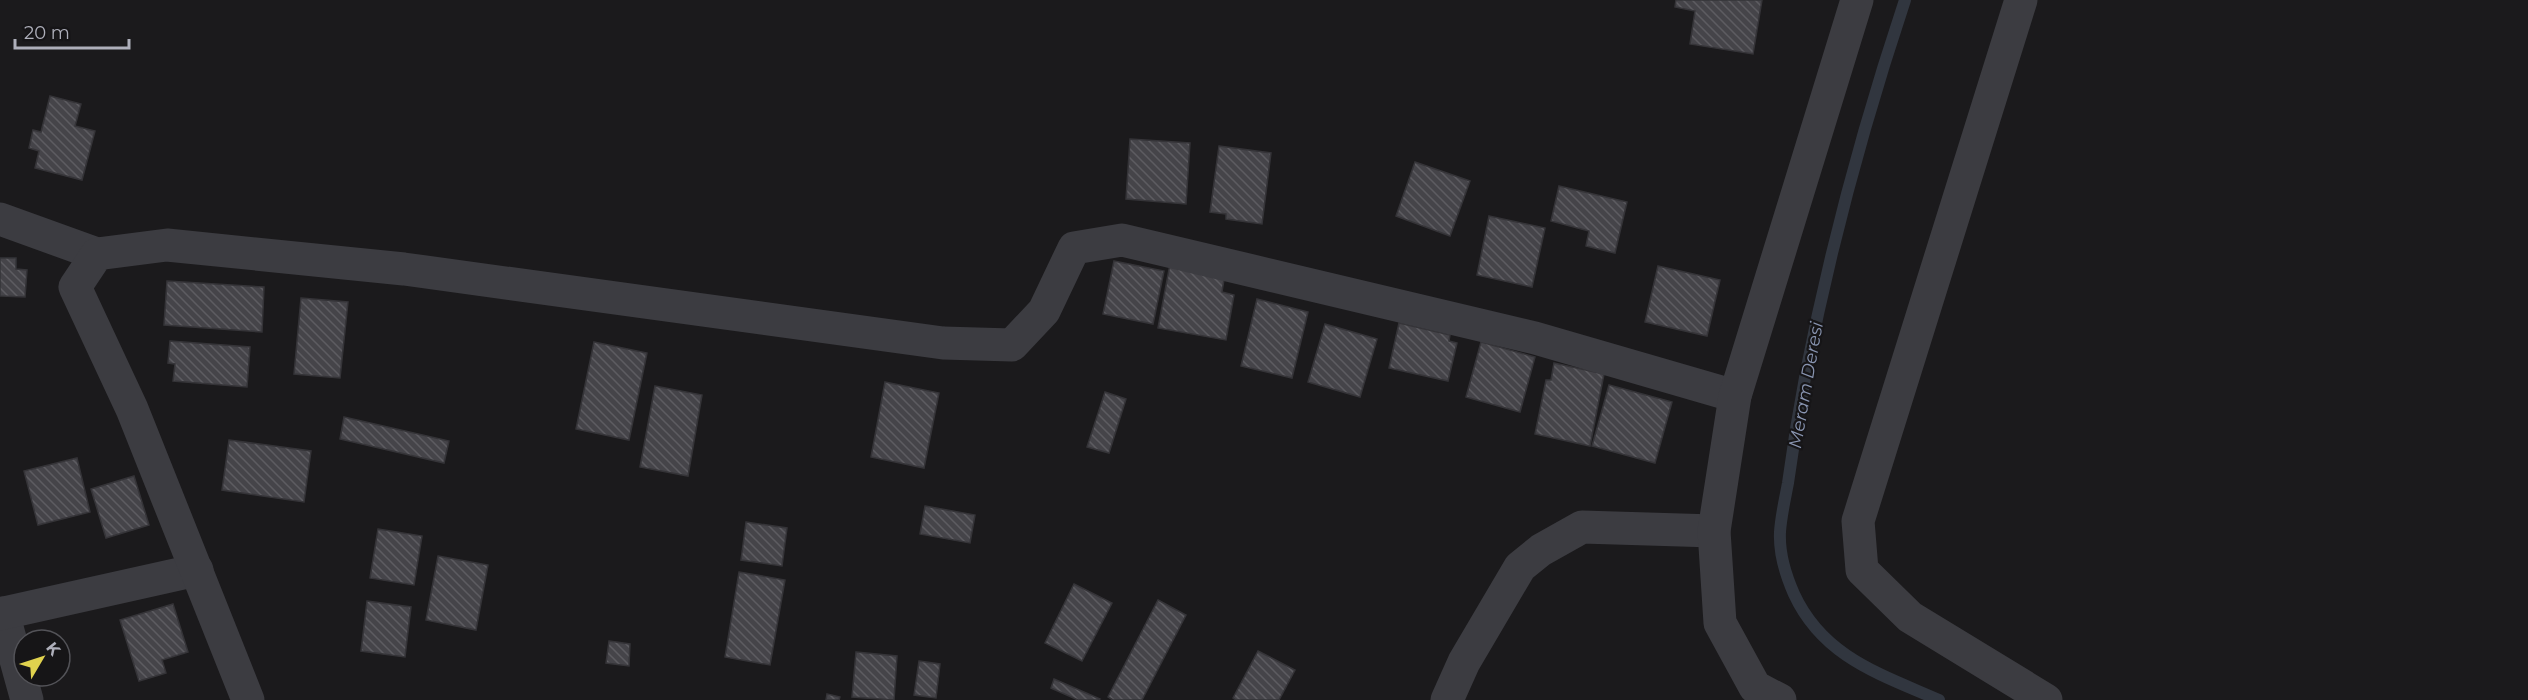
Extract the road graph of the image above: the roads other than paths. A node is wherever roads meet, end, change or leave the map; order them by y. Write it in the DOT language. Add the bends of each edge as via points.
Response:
graph roads {
  1 [pos="1857,0"];
  2 [pos="2021,0"];
  3 [pos="0,219"];
  4 [pos="97,254"];
  5 [pos="1735,396"];
  6 [pos="1714,531"];
  7 [pos="197,570"];
  8 [pos="1,614"];
  9 [pos="27,700"];
  10 [pos="248,700"];
  11 [pos="1448,700"];
  12 [pos="1780,700"];
  13 [pos="2046,700"];
  1 -- 5 [label="street"];
  2 -- 13 [label="street" via="1858,521 1862,570 1910,617"];
  3 -- 4 [label="street"];
  4 -- 5 [label="street" via="166,245 190,247 404,269 943,343 1012,345 1044,311 1074,248 1122,240 1535,338"];
  4 -- 7 [label="street" via="75,287 132,409"];
  5 -- 6 [label="street"];
  6 -- 11 [label="street" via="1582,527 1541,550 1520,567 1464,662"];
  6 -- 12 [label="street" via="1720,623 1755,687"];
  7 -- 8 [label="street"];
  7 -- 10 [label="street"];
  8 -- 9 [label="street"];
}
